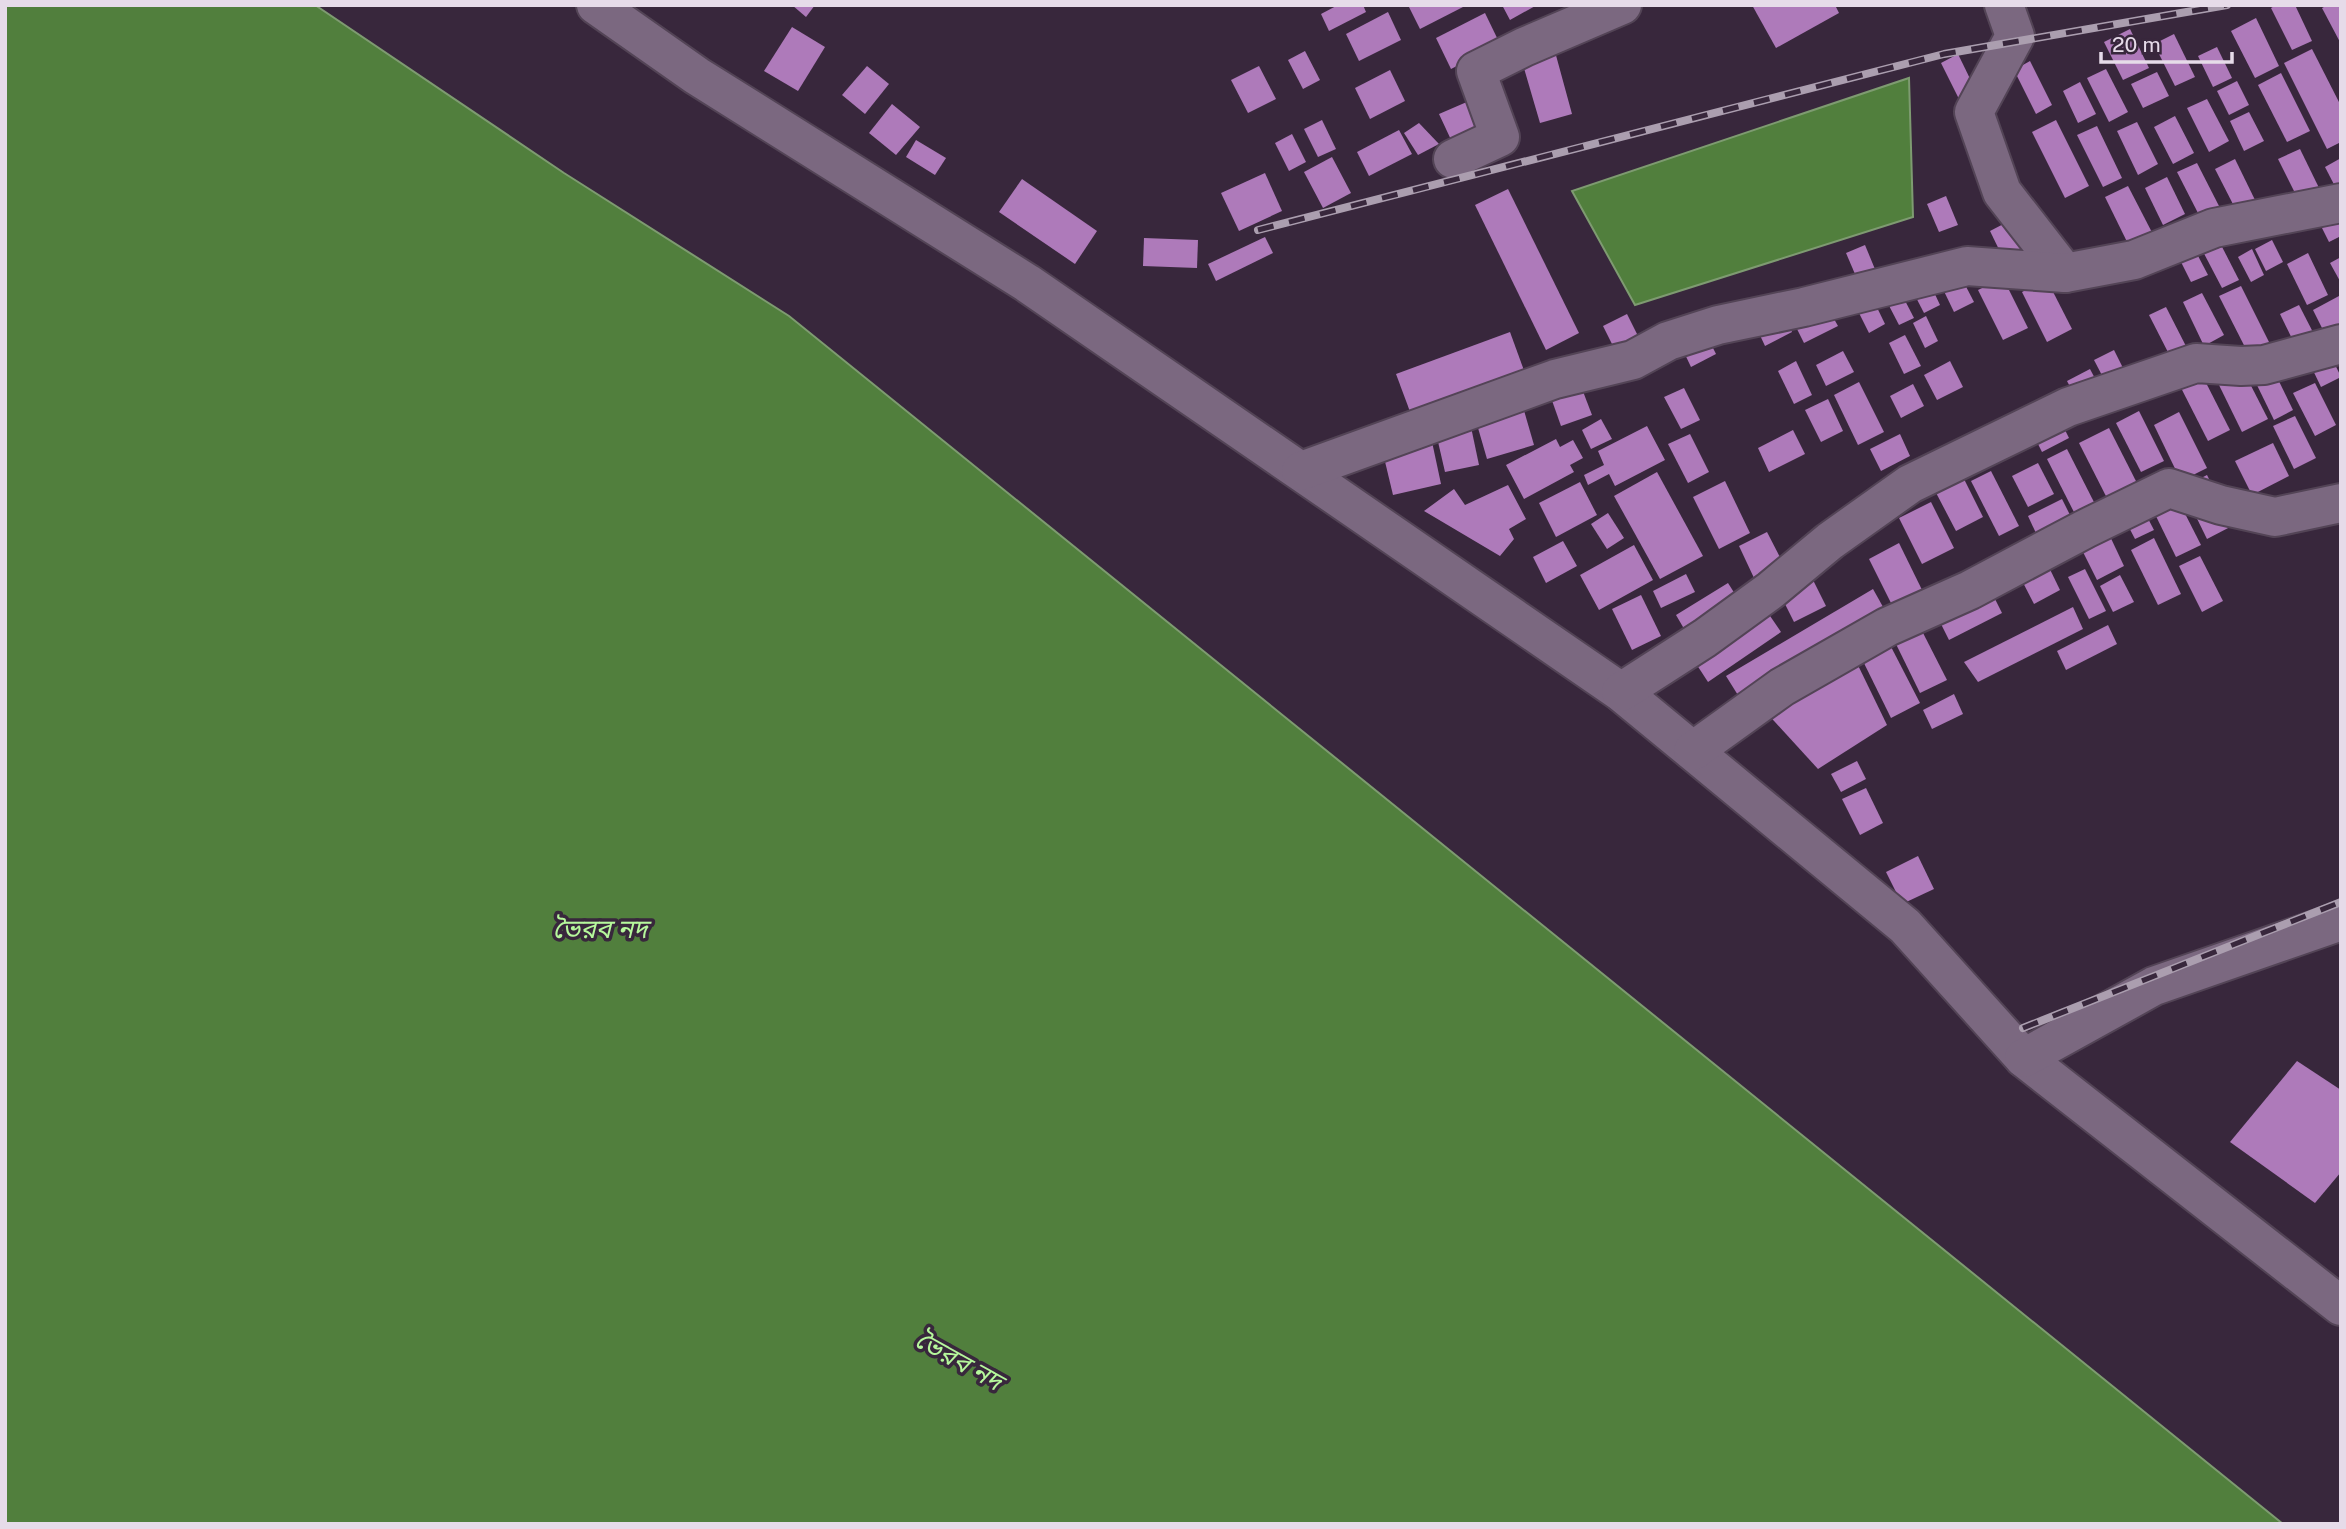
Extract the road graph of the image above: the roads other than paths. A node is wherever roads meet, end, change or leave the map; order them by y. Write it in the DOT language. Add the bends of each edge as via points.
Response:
graph roads {
  1 [pos="596,5"];
  2 [pos="1622,5"];
  3 [pos="2004,5"];
  4 [pos="1453,159"];
  5 [pos="2341,203"];
  6 [pos="2065,273"];
  7 [pos="2341,344"];
  8 [pos="1301,471"];
  9 [pos="2341,503"];
  10 [pos="1621,692"];
  11 [pos="1693,751"];
  12 [pos="2341,921"];
  13 [pos="2024,1058"];
  14 [pos="2341,1306"];
  1 -- 8 [label="street" via="697,76 1027,283"];
  2 -- 4 [label="street" via="1476,71 1500,137"];
  3 -- 6 [label="street" via="2015,36 1974,112 2002,192"];
  5 -- 6 [label="street" via="2214,228 2134,260"];
  6 -- 8 [label="street" via="1967,266 1718,325 1668,341 1633,360 1555,379"];
  7 -- 10 [label="street" via="2264,365 2196,363 2068,407 1910,484 1830,541 1772,590"];
  8 -- 10 [label="street"];
  9 -- 11 [label="street" via="2275,517 2169,488 1887,627 1782,687"];
  10 -- 11 [label="street"];
  11 -- 13 [label="street" via="1905,926"];
  12 -- 13 [label="street" via="2154,986"];
  13 -- 14 [label="street"];
}
